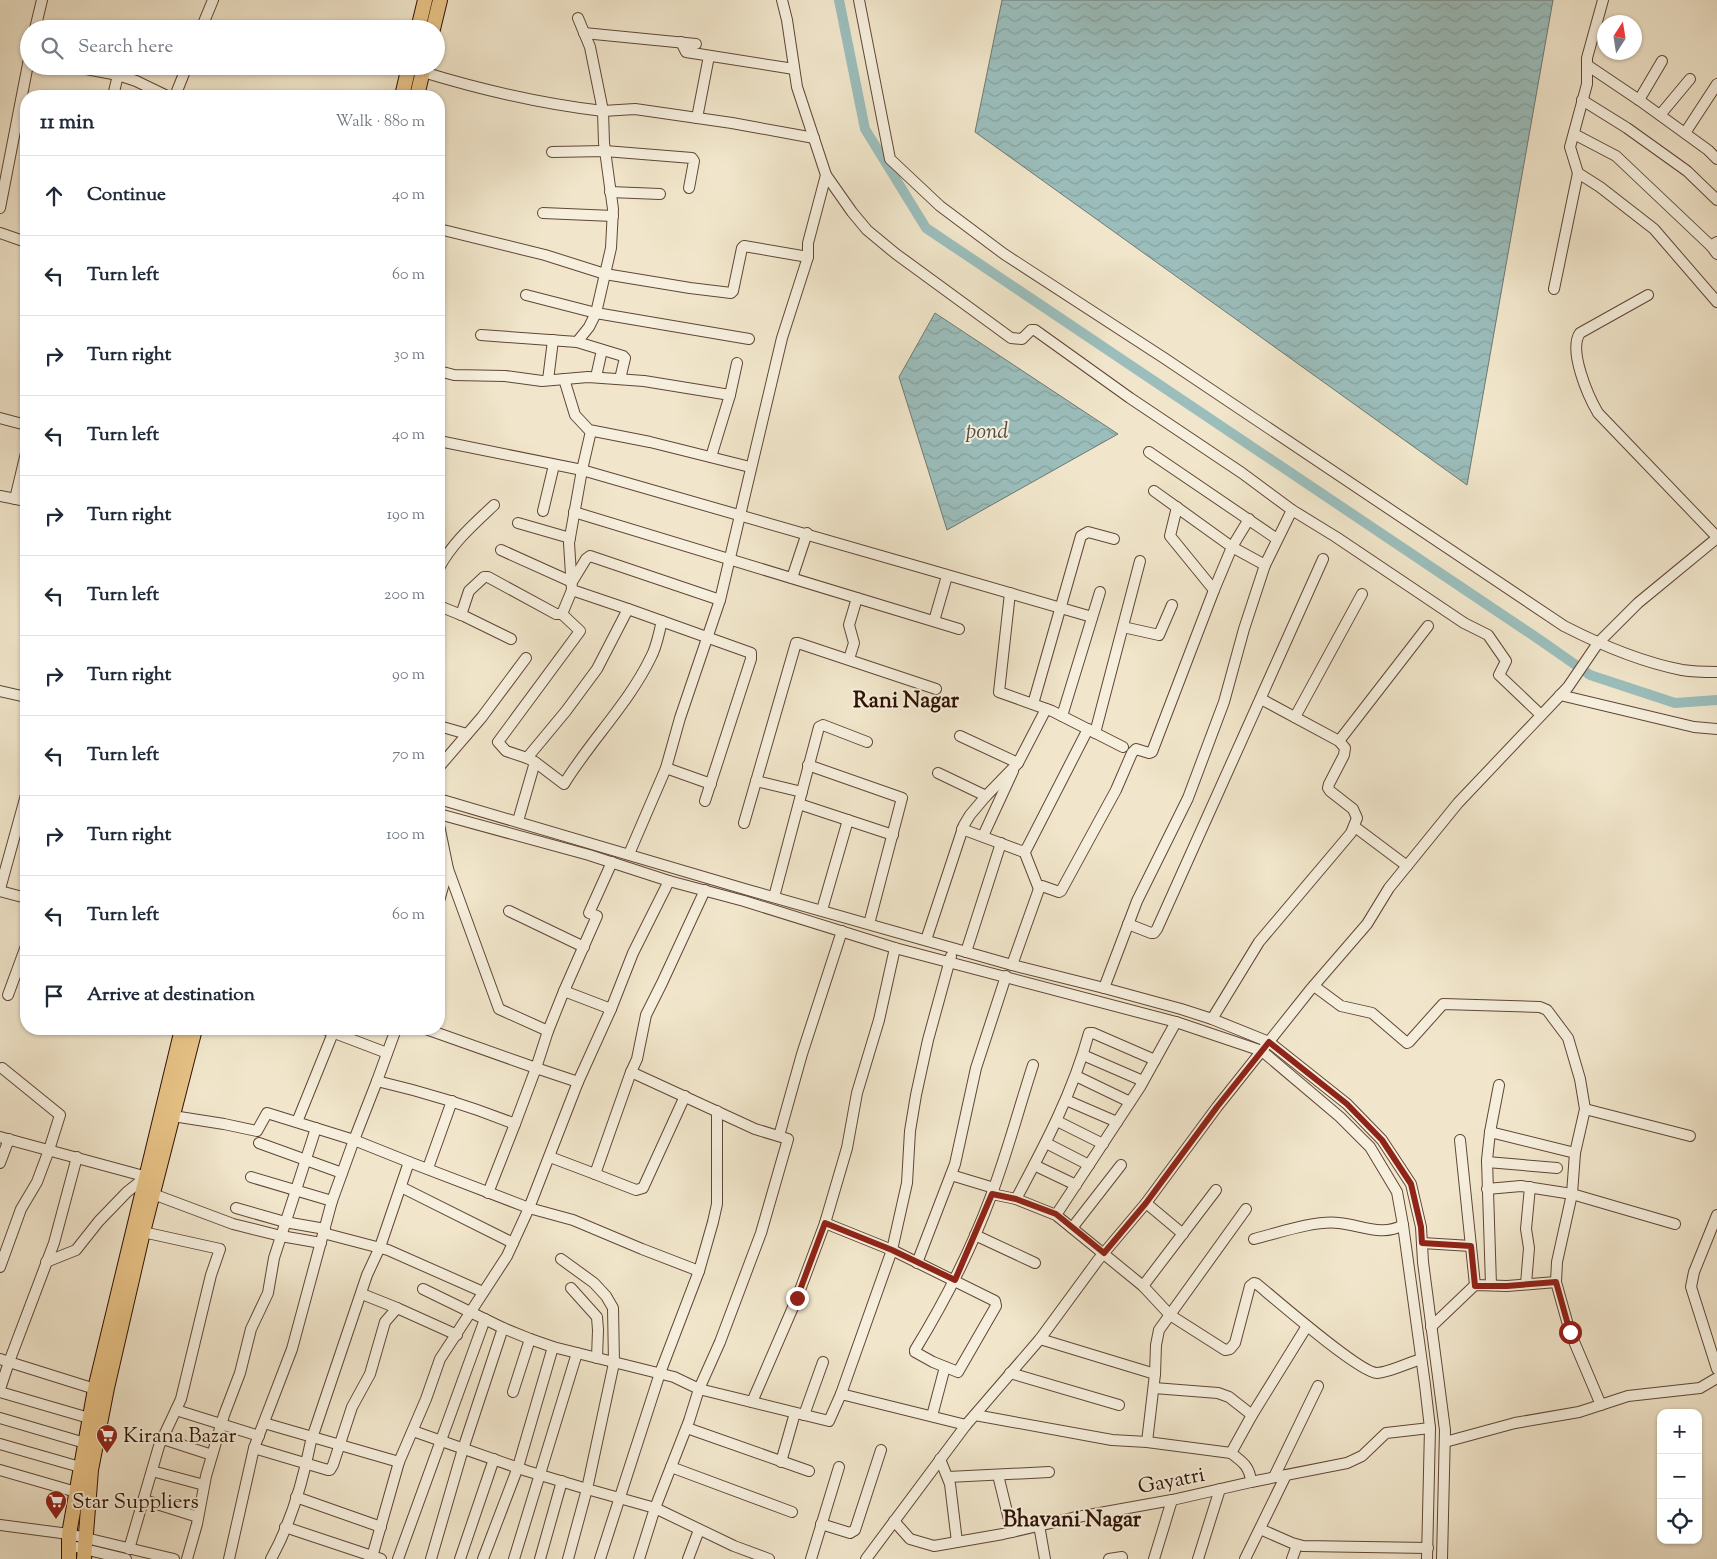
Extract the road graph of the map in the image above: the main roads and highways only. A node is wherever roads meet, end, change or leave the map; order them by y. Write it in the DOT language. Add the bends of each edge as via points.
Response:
graph roads {
  1 [pos="425,0"];
  2 [pos="440,0"];
  3 [pos="420,20"];
  4 [pos="435,20"];
  5 [pos="408,75"];
  6 [pos="422,75"];
  7 [pos="404,90"];
  8 [pos="419,90"];
  9 [pos="187,1035"];
  10 [pos="187,1035"];
  11 [pos="152,1184"];
  12 [pos="69,1546"];
  13 [pos="85,1549"];
  1 -- 3 [label="highway"];
  2 -- 4 [label="highway"];
  5 -- 7 [label="highway"];
  6 -- 8 [label="highway"];
  9 -- 11 [label="highway" via="173,1116"];
  10 -- 11 [label="highway"];
  11 -- 12 [label="highway" via="94,1389"];
  11 -- 13 [label="highway" via="91,1470"];
}
